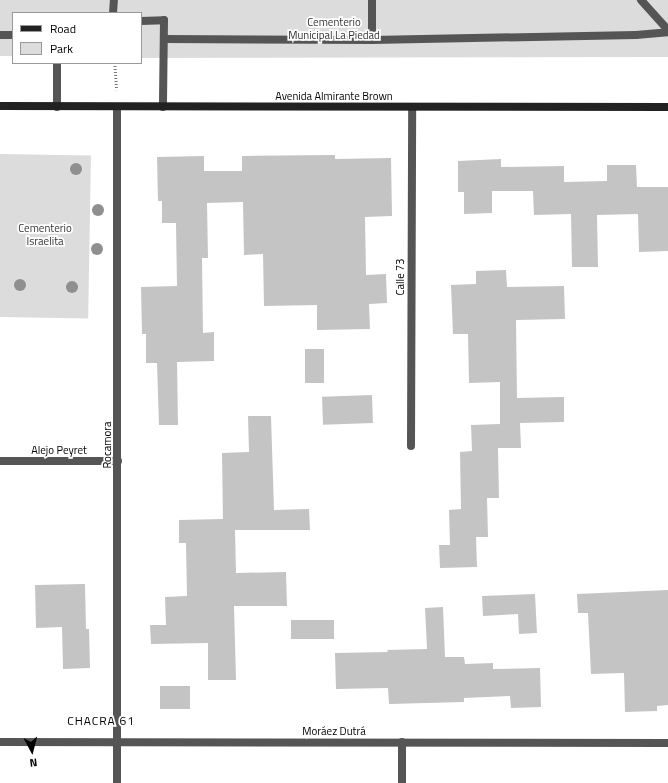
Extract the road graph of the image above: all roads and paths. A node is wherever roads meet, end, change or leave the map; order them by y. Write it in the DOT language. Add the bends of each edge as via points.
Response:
graph roads {
  1 [pos="114,0"];
  2 [pos="372,0"];
  3 [pos="641,0"];
  4 [pos="114,12"];
  5 [pos="142,21"];
  6 [pos="668,31"];
  7 [pos="0,35"];
  8 [pos="12,35"];
  9 [pos="164,39"];
  10 [pos="372,40"];
  11 [pos="57,64"];
  12 [pos="115,64"];
  13 [pos="116,73"];
  14 [pos="0,106"];
  15 [pos="57,107"];
  16 [pos="117,107"];
  17 [pos="163,107"];
  18 [pos="412,107"];
  19 [pos="668,107"];
  20 [pos="411,446"];
  21 [pos="0,461"];
  22 [pos="118,461"];
  23 [pos="0,742"];
  24 [pos="117,742"];
  25 [pos="402,742"];
  26 [pos="668,743"];
  27 [pos="117,783"];
  28 [pos="402,783"];
  1 -- 4 [label="street"];
  2 -- 10 [label="street"];
  3 -- 6 [label="street"];
  5 -- 9 [label="street" via="164,20"];
  6 -- 10 [label="street" via="636,35"];
  7 -- 8 [label="street"];
  9 -- 10 [label="street"];
  9 -- 17 [label="street"];
  11 -- 15 [label="street"];
  12 -- 13 [label="path"];
  14 -- 15 [label="main road, Avenida Almirante Brown"];
  15 -- 16 [label="main road, Avenida Almirante Brown"];
  16 -- 17 [label="main road, Avenida Almirante Brown"];
  16 -- 22 [label="street, Rocamora"];
  17 -- 18 [label="main road, Avenida Almirante Brown"];
  18 -- 19 [label="main road, Avenida Almirante Brown"];
  18 -- 20 [label="street, Calle 73"];
  21 -- 22 [label="street, Alejo Peyret"];
  22 -- 24 [label="street, Rocamora"];
  23 -- 24 [label="street, Moráez Dutrá"];
  24 -- 25 [label="street, Moráez Dutrá"];
  24 -- 27 [label="street, Rocamora"];
  25 -- 26 [label="street, Moráez Dutrá"];
  25 -- 28 [label="street"];
}
